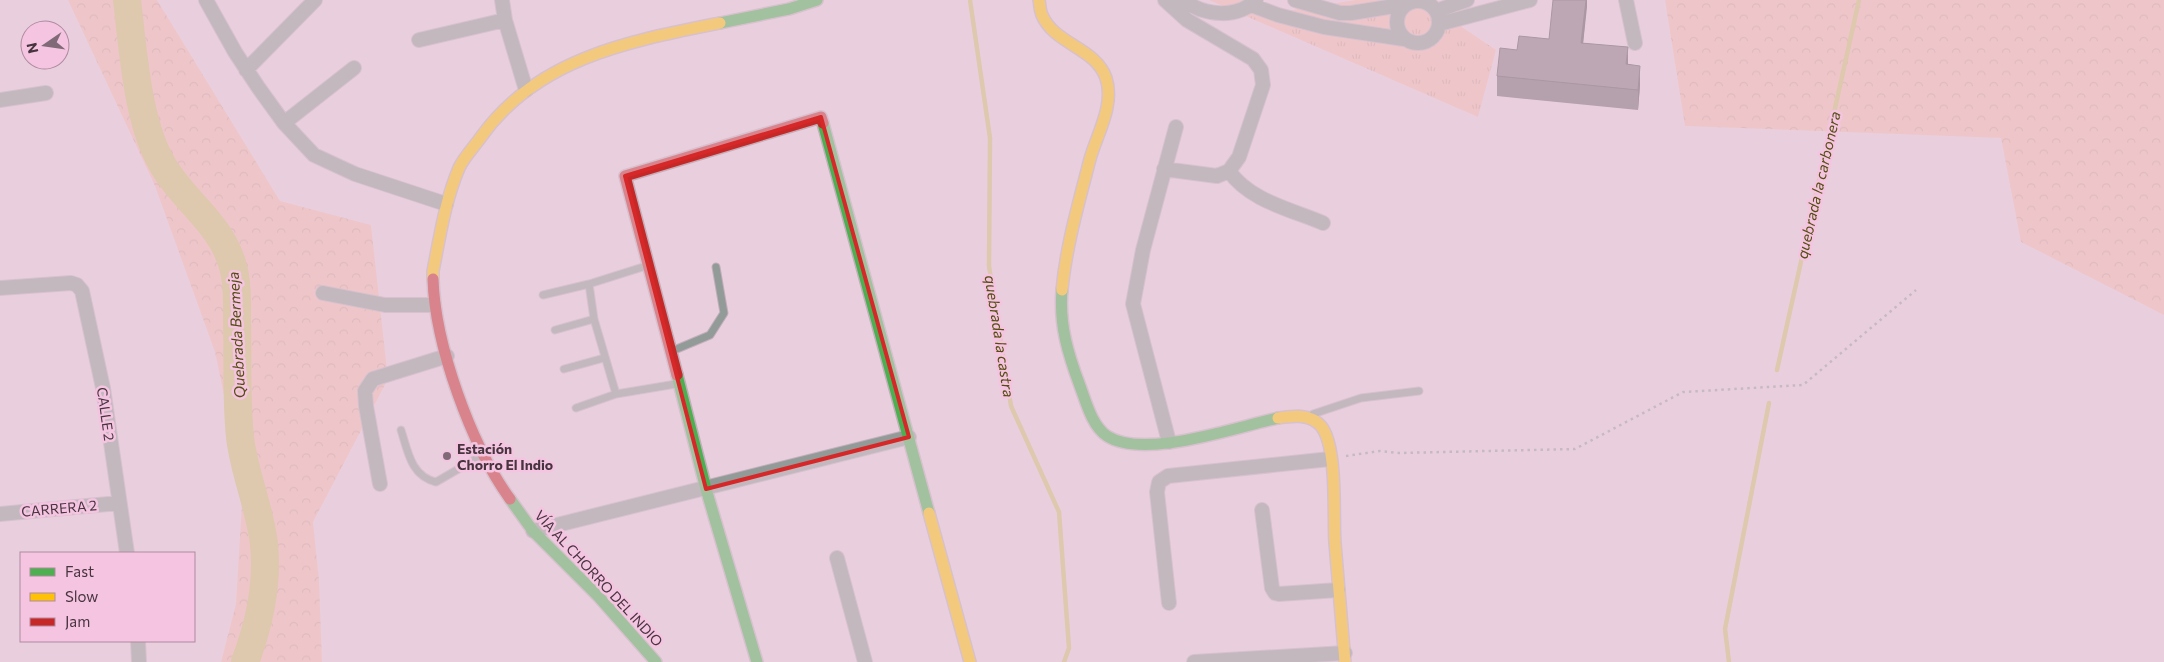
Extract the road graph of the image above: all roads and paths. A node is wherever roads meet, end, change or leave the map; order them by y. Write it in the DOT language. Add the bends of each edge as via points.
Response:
graph roads {
  1 [pos="206,0"];
  2 [pos="315,0"];
  3 [pos="502,0"];
  4 [pos="817,0"];
  5 [pos="1039,0"];
  6 [pos="1165,0"];
  7 [pos="1183,0"];
  8 [pos="1294,0"];
  9 [pos="1467,0"];
  10 [pos="1530,0"];
  11 [pos="1626,0"];
  12 [pos="1254,2"];
  13 [pos="1416,2"];
  14 [pos="1438,18"];
  15 [pos="505,20"];
  16 [pos="1404,39"];
  17 [pos="418,40"];
  18 [pos="1635,43"];
  19 [pos="354,68"];
  20 [pos="246,70"];
  21 [pos="526,90"];
  22 [pos="46,93"];
  23 [pos="0,100"];
  24 [pos="284,123"];
  25 [pos="1176,127"];
  26 [pos="1164,169"];
  27 [pos="1230,171"];
  28 [pos="446,204"];
  29 [pos="1323,222"];
  30 [pos="648,266"];
  31 [pos="716,267"];
  32 [pos="589,284"];
  33 [pos="0,288"];
  34 [pos="1916,290"];
  35 [pos="323,293"];
  36 [pos="543,295"];
  37 [pos="434,305"];
  38 [pos="594,319"];
  39 [pos="555,330"];
  40 [pos="670,352"];
  41 [pos="447,356"];
  42 [pos="604,358"];
  43 [pos="564,369"];
  44 [pos="679,384"];
  45 [pos="1419,391"];
  46 [pos="616,394"];
  47 [pos="576,408"];
  48 [pos="1306,417"];
  49 [pos="401,430"];
  50 [pos="909,438"];
  51 [pos="1169,442"];
  52 [pos="483,454"];
  53 [pos="1330,459"];
  54 [pos="380,484"];
  55 [pos="706,489"];
  56 [pos="119,502"];
  57 [pos="1262,510"];
  58 [pos="0,514"];
  59 [pos="533,531"];
  60 [pos="126,552"];
  61 [pos="838,558"];
  62 [pos="1338,590"];
  63 [pos="1169,603"];
  64 [pos="138,642"];
  65 [pos="1345,658"];
  66 [pos="139,662"];
  67 [pos="656,662"];
  68 [pos="757,662"];
  69 [pos="865,662"];
  70 [pos="970,662"];
  71 [pos="1194,662"];
  1 -- 20 [label="street"];
  2 -- 20 [label="street"];
  3 -- 15 [label="street"];
  4 -- 21 [label="street, VÍA AL CHORRO DEL INDIO" via="604,50 572,63"];
  5 -- 51 [label="street" via="1046,24 1096,63 1105,73 1109,87 1108,102 1089,163 1063,272 1061,325 1069,360 1096,421 1106,434 1126,444"];
  6 -- 27 [label="street" via="1187,20 1253,59 1261,70 1263,85 1239,157"];
  7 -- 12 [label="street" via="1208,12 1221,14 1248,8"];
  8 -- 13 [label="street" via="1340,13"];
  9 -- 14 [label="street"];
  10 -- 14 [label="street"];
  11 -- 18 [label="street"];
  12 -- 16 [label="street" via="1278,15 1324,27"];
  13 -- 14 [label="street" via="1426,3"];
  13 -- 16 [label="street" via="1398,14 1396,20"];
  14 -- 16 [label="street" via="1438,31 1429,41 1416,44"];
  15 -- 17 [label="street"];
  15 -- 21 [label="street"];
  19 -- 24 [label="street"];
  20 -- 24 [label="street"];
  21 -- 28 [label="street, VÍA AL CHORRO DEL INDIO" via="506,106 475,143 460,166"];
  22 -- 23 [label="street"];
  24 -- 28 [label="street" via="314,155 355,174"];
  25 -- 26 [label="street"];
  26 -- 27 [label="street" via="1217,176"];
  26 -- 51 [label="street" via="1133,304"];
  27 -- 29 [label="street" via="1238,183 1252,194"];
  28 -- 37 [label="street, VÍA AL CHORRO DEL INDIO" via="434,272"];
  30 -- 32 [label="lane"];
  30 -- 40 [label="street"];
  30 -- 50 [label="street" via="625,176 821,117"];
  31 -- 40 [label="lane" via="724,313 710,335"];
  32 -- 36 [label="lane"];
  32 -- 38 [label="lane"];
  33 -- 56 [label="street, CALLE 2" via="71,282 82,291 103,388"];
  34 -- 53 [label="path" via="1803,385 1683,392 1575,449 1380,451"];
  35 -- 37 [label="street" via="385,305"];
  37 -- 41 [label="street, VÍA AL CHORRO DEL INDIO"];
  38 -- 39 [label="lane"];
  38 -- 42 [label="lane"];
  40 -- 44 [label="street"];
  41 -- 52 [label="street, VÍA AL CHORRO DEL INDIO"];
  41 -- 54 [label="street" via="374,380 365,391"];
  42 -- 43 [label="lane"];
  42 -- 46 [label="lane"];
  44 -- 46 [label="lane"];
  44 -- 55 [label="street"];
  45 -- 48 [label="lane" via="1354,400"];
  46 -- 47 [label="lane"];
  48 -- 51 [label="street" via="1277,418"];
  48 -- 53 [label="street" via="1313,419 1323,430"];
  49 -- 52 [label="lane" via="414,467 425,479 436,482"];
  50 -- 55 [label="street"];
  50 -- 70 [label="street"];
  52 -- 59 [label="street, VÍA AL CHORRO DEL INDIO" via="494,477"];
  53 -- 62 [label="street"];
  53 -- 63 [label="street" via="1168,476 1159,482 1157,492"];
  55 -- 59 [label="street"];
  55 -- 68 [label="street"];
  56 -- 58 [label="street, CARRERA 2"];
  56 -- 60 [label="street, CALLE 2"];
  57 -- 62 [label="street" via="1275,592"];
  59 -- 67 [label="street, VÍA AL CHORRO DEL INDIO" via="598,596"];
  61 -- 69 [label="street"];
  62 -- 65 [label="street"];
  64 -- 66 [label="street"];
  65 -- 71 [label="street"];
}
